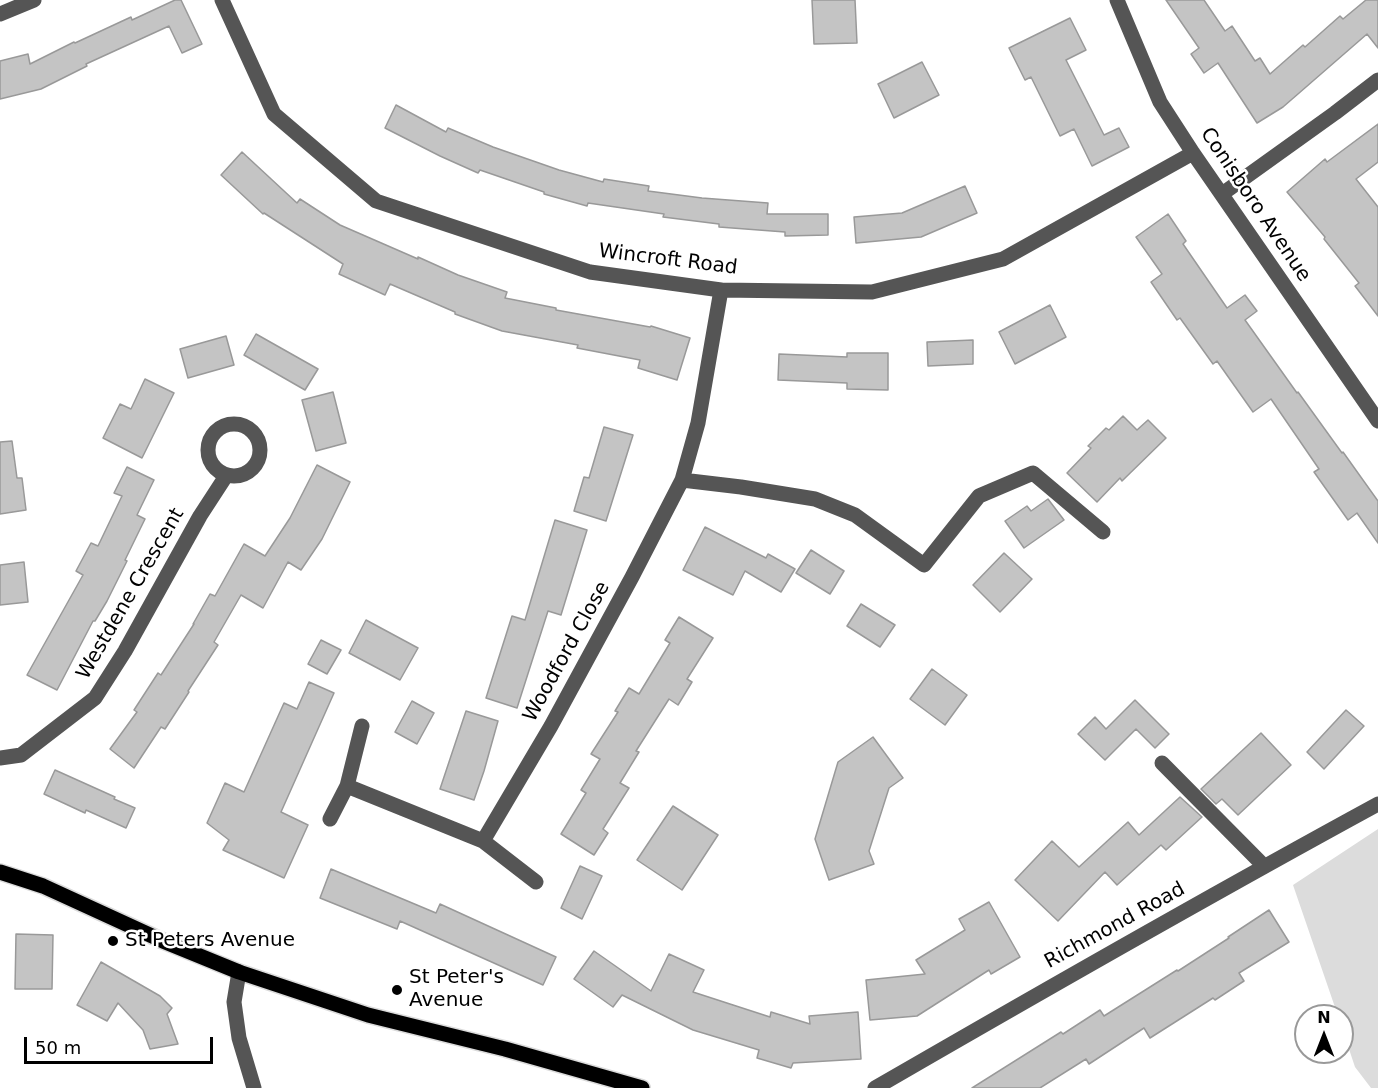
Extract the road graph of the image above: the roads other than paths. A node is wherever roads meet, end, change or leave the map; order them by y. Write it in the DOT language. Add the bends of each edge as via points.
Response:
graph roads {
  1 [pos="34,0"];
  2 [pos="222,0"];
  3 [pos="1117,0"];
  4 [pos="0,14"];
  5 [pos="1378,80"];
  6 [pos="1193,153"];
  7 [pos="1222,194"];
  8 [pos="720,290"];
  9 [pos="1378,422"];
  10 [pos="226,476"];
  11 [pos="682,480"];
  12 [pos="1103,532"];
  13 [pos="362,726"];
  14 [pos="0,758"];
  15 [pos="1162,763"];
  16 [pos="347,786"];
  17 [pos="1378,804"];
  18 [pos="330,819"];
  19 [pos="483,841"];
  20 [pos="1264,866"];
  21 [pos="0,872"];
  22 [pos="536,882"];
  23 [pos="239,972"];
  24 [pos="254,1088"];
  25 [pos="642,1088"];
  26 [pos="874,1088"];
  1 -- 4 [label="street"];
  2 -- 8 [label="street, Wincroft Road" via="274,114 376,201 590,272"];
  3 -- 6 [label="street, Conisboro Avenue" via="1160,102"];
  5 -- 7 [label="street"];
  6 -- 7 [label="street, Conisboro Avenue"];
  6 -- 8 [label="street, Wincroft Road" via="1003,259 872,292"];
  7 -- 9 [label="street, Conisboro Avenue"];
  8 -- 11 [label="street, Woodford Close" via="698,423"];
  10 -- 14 [label="street, Westdene Crescent" via="95,698 21,755"];
  11 -- 12 [label="street" via="814,499 855,515 924,565 979,496 1033,473"];
  11 -- 19 [label="street, Woodford Close" via="551,726"];
  13 -- 16 [label="street"];
  15 -- 20 [label="street"];
  16 -- 18 [label="street"];
  16 -- 19 [label="street"];
  17 -- 20 [label="street, Richmond Road"];
  19 -- 22 [label="street"];
  20 -- 26 [label="street, Richmond Road"];
  21 -- 23 [label="main road" via="43,886"];
  23 -- 24 [label="street" via="234,1002 239,1038"];
  23 -- 25 [label="main road" via="368,1015"];
}
